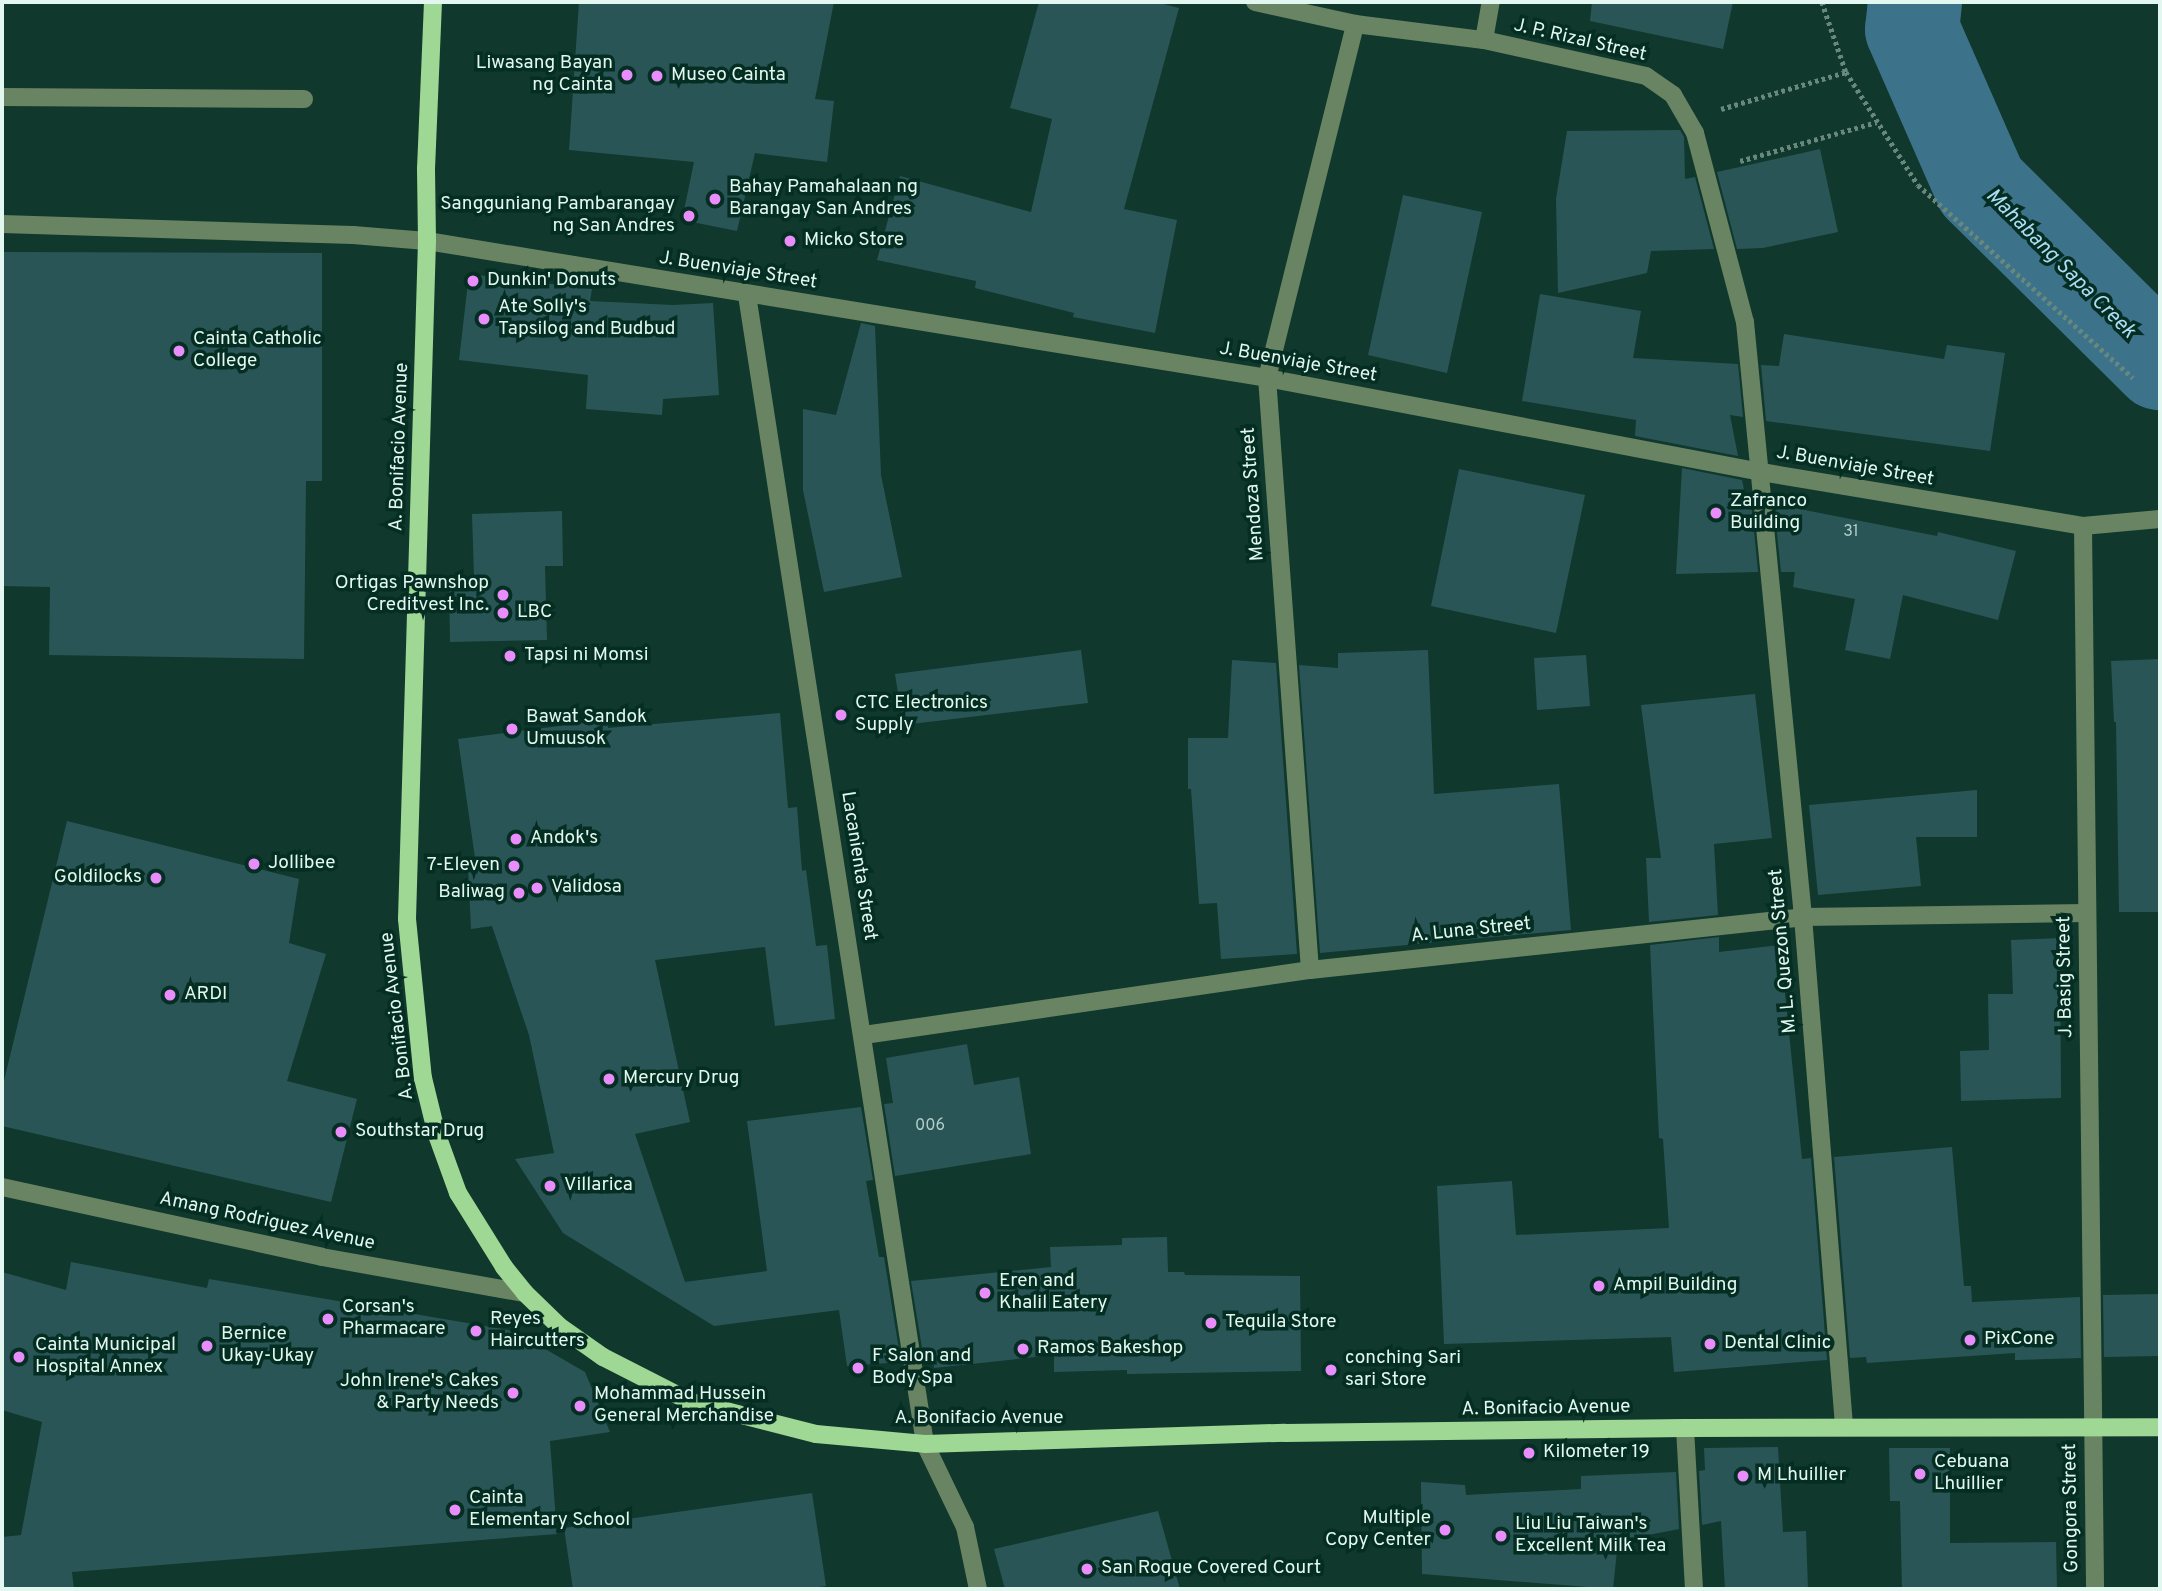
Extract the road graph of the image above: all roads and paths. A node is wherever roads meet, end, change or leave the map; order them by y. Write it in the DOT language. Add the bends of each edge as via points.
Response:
graph roads {
  1 [pos="433,2"];
  2 [pos="1255,2"];
  3 [pos="1491,2"];
  4 [pos="1822,2"];
  5 [pos="1354,24"];
  6 [pos="1484,40"];
  7 [pos="1846,72"];
  8 [pos="2,97"];
  9 [pos="304,99"];
  10 [pos="1687,120"];
  11 [pos="1877,122"];
  12 [pos="1706,171"];
  13 [pos="2,224"];
  14 [pos="427,241"];
  15 [pos="747,295"];
  16 [pos="1267,378"];
  17 [pos="2133,378"];
  18 [pos="1761,472"];
  19 [pos="2160,519"];
  20 [pos="2083,526"];
  21 [pos="2086,913"];
  22 [pos="1803,917"];
  23 [pos="1310,970"];
  24 [pos="864,1035"];
  25 [pos="2,1187"];
  26 [pos="525,1293"];
  27 [pos="1844,1426"];
  28 [pos="2092,1426"];
  29 [pos="2160,1427"];
  30 [pos="1685,1428"];
  31 [pos="925,1444"];
  32 [pos="978,1589"];
  33 [pos="1694,1589"];
  34 [pos="2095,1589"];
  1 -- 14 [label="main road, A. Bonifacio Avenue"];
  2 -- 5 [label="street, J. P. Rizal Street"];
  3 -- 6 [label="street"];
  4 -- 7 [label="path"];
  5 -- 6 [label="street, J. P. Rizal Street"];
  5 -- 16 [label="street, Mendoza Street"];
  6 -- 10 [label="street, J. P. Rizal Street" via="1646,76 1672,95"];
  7 -- 10 [label="path"];
  7 -- 11 [label="path"];
  8 -- 9 [label="street"];
  10 -- 12 [label="street, J. P. Rizal Street"];
  11 -- 12 [label="path"];
  11 -- 17 [label="path" via="1918,185"];
  12 -- 18 [label="street, J. P. Rizal Street" via="1745,322"];
  13 -- 14 [label="street, J. Buenviaje Street"];
  14 -- 15 [label="street, J. Buenviaje Street"];
  14 -- 26 [label="main road, A. Bonifacio Avenue" via="407,919 423,1078 437,1135 458,1193 482,1237"];
  15 -- 16 [label="street, J. Buenviaje Street"];
  15 -- 24 [label="street, Lacanienta Street"];
  16 -- 18 [label="street, J. Buenviaje Street"];
  16 -- 23 [label="street, Mendoza Street"];
  18 -- 20 [label="street, J. Buenviaje Street"];
  18 -- 22 [label="street, M. L. Quezon Street"];
  19 -- 20 [label="street, J. Buenviaje Street"];
  20 -- 21 [label="street, J. Basig Street"];
  21 -- 22 [label="street, A. Luna Street"];
  21 -- 28 [label="street, J. Basig Street"];
  22 -- 23 [label="street, A. Luna Street"];
  22 -- 27 [label="street, M. L. Quezon Street"];
  23 -- 24 [label="street, A. Luna Street"];
  24 -- 31 [label="street, Lacanienta Street"];
  25 -- 26 [label="street, Amang Rodriguez Avenue" via="322,1257"];
  26 -- 31 [label="main road, A. Bonifacio Avenue" via="559,1326 603,1357 691,1402 816,1434"];
  27 -- 28 [label="main road, A. Bonifacio Avenue"];
  27 -- 30 [label="main road, A. Bonifacio Avenue"];
  28 -- 29 [label="main road, A. Bonifacio Avenue"];
  28 -- 34 [label="street, Gongora Street"];
  30 -- 31 [label="main road, A. Bonifacio Avenue"];
  30 -- 33 [label="street"];
  31 -- 32 [label="street, Lacanienta Street" via="965,1527"];
}
